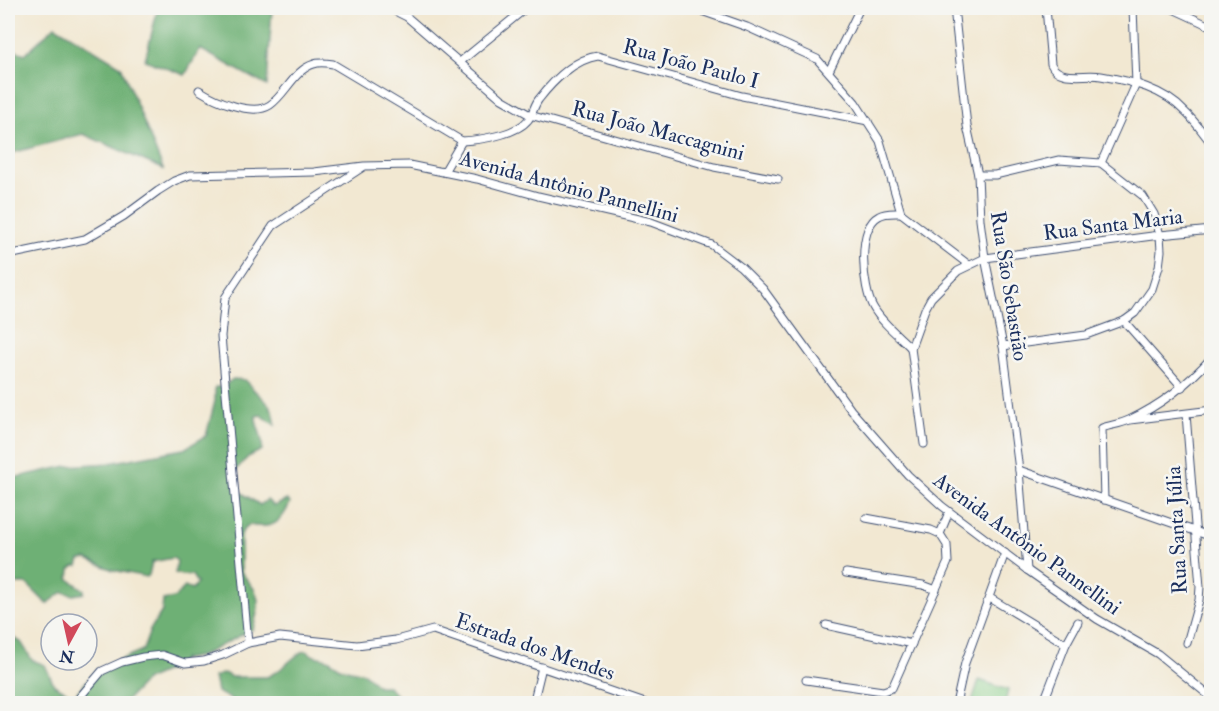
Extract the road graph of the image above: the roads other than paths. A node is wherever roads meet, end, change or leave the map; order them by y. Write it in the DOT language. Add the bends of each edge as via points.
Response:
graph roads {
  1 [pos="389,8"];
  2 [pos="526,8"];
  3 [pos="693,8"];
  4 [pos="860,8"];
  5 [pos="954,8"];
  6 [pos="1046,8"];
  7 [pos="1133,8"];
  8 [pos="1171,8"];
  9 [pos="1212,27"];
  10 [pos="460,62"];
  11 [pos="829,71"];
  12 [pos="1136,84"];
  13 [pos="199,90"];
  14 [pos="530,115"];
  15 [pos="868,121"];
  16 [pos="462,141"];
  17 [pos="1212,144"];
  18 [pos="1101,163"];
  19 [pos="364,165"];
  20 [pos="444,172"];
  21 [pos="978,175"];
  22 [pos="778,178"];
  23 [pos="901,213"];
  24 [pos="1212,230"];
  25 [pos="1160,235"];
  26 [pos="8,255"];
  27 [pos="985,258"];
  28 [pos="969,266"];
  29 [pos="1124,321"];
  30 [pos="1003,346"];
  31 [pos="911,348"];
  32 [pos="1212,357"];
  33 [pos="1182,387"];
  34 [pos="1212,410"];
  35 [pos="1186,414"];
  36 [pos="1128,420"];
  37 [pos="924,444"];
  38 [pos="1018,471"];
  39 [pos="1104,500"];
  40 [pos="949,512"];
  41 [pos="866,518"];
  42 [pos="1194,530"];
  43 [pos="940,534"];
  44 [pos="1212,537"];
  45 [pos="1005,553"];
  46 [pos="1026,570"];
  47 [pos="846,573"];
  48 [pos="936,590"];
  49 [pos="990,598"];
  50 [pos="1078,622"];
  51 [pos="826,625"];
  52 [pos="248,643"];
  53 [pos="1186,643"];
  54 [pos="912,644"];
  55 [pos="1066,644"];
  56 [pos="542,667"];
  57 [pos="806,680"];
  58 [pos="1212,698"];
  59 [pos="74,704"];
  60 [pos="533,704"];
  61 [pos="648,704"];
  62 [pos="956,704"];
  63 [pos="1043,704"];
  1 -- 10 [label="street, Rua João Maccagnini" via="407,16"];
  2 -- 10 [label="street"];
  3 -- 11 [label="street" via="804,51"];
  4 -- 11 [label="street"];
  5 -- 21 [label="street, Rua São Sebastião" via="967,126"];
  6 -- 12 [label="street" via="1054,71 1060,75 1100,76"];
  7 -- 12 [label="street"];
  8 -- 9 [label="street"];
  10 -- 14 [label="street, Rua João Maccagnini" via="502,99"];
  11 -- 15 [label="street"];
  12 -- 17 [label="street" via="1161,93 1185,111"];
  12 -- 18 [label="street"];
  13 -- 16 [label="street" via="232,106 260,108 270,105 298,74 315,63 333,64"];
  14 -- 15 [label="street, Rua João Paulo I" via="537,100 577,62 598,56 742,96"];
  14 -- 16 [label="street, Rua João Paulo I" via="516,129"];
  14 -- 22 [label="street, Rua João Maccagnini" via="714,167"];
  15 -- 23 [label="street" via="880,141"];
  16 -- 20 [label="street"];
  18 -- 21 [label="street" via="1059,160 1002,174"];
  18 -- 25 [label="street" via="1143,196"];
  19 -- 20 [label="street, Avenida Antônio Pannellini" via="409,165"];
  19 -- 26 [label="street, Avenida Antônio Pannellini" via="314,172 190,175 174,181 85,239"];
  19 -- 52 [label="street" via="273,226 225,298 221,336"];
  20 -- 40 [label="street, Avenida Antônio Pannellini" via="651,222 712,245 763,289 851,410 908,475"];
  21 -- 27 [label="street, Rua São Sebastião"];
  23 -- 28 [label="street"];
  23 -- 31 [label="street" via="877,216 865,237 863,258 869,299 886,325"];
  24 -- 25 [label="street, Rua Santa Maria"];
  25 -- 27 [label="street, Rua Santa Maria"];
  25 -- 29 [label="street" via="1160,259 1152,289 1135,313"];
  27 -- 28 [label="street, Rua Santa Maria"];
  27 -- 30 [label="street, Rua São Sebastião"];
  28 -- 31 [label="street, Rua Santa Maria" via="958,271 931,298"];
  29 -- 30 [label="street" via="1086,335"];
  29 -- 33 [label="street"];
  30 -- 38 [label="street, Rua São Sebastião"];
  31 -- 37 [label="street, Rua Santa Maria"];
  32 -- 33 [label="street"];
  33 -- 36 [label="street"];
  34 -- 35 [label="street"];
  35 -- 36 [label="street"];
  35 -- 42 [label="street, Rua Santa Júlia"];
  36 -- 39 [label="street" via="1102,428"];
  38 -- 39 [label="street"];
  38 -- 46 [label="street, Rua São Sebastião"];
  39 -- 42 [label="street"];
  40 -- 43 [label="street"];
  40 -- 45 [label="street, Avenida Antônio Pannellini"];
  41 -- 43 [label="street"];
  42 -- 44 [label="street"];
  42 -- 53 [label="street, Rua Santa Júlia" via="1200,587"];
  43 -- 48 [label="street" via="947,545 948,562"];
  45 -- 46 [label="street, Avenida Antônio Pannellini"];
  45 -- 49 [label="street"];
  46 -- 58 [label="street, Avenida Antônio Pannellini" via="1097,619 1158,654"];
  47 -- 48 [label="street"];
  48 -- 54 [label="street"];
  49 -- 55 [label="street"];
  49 -- 62 [label="street" via="965,663"];
  50 -- 55 [label="street"];
  51 -- 54 [label="street"];
  52 -- 56 [label="street, Estrada dos Mendes" via="280,637 357,645 433,630"];
  52 -- 59 [label="street, Estrada dos Mendes" via="204,661 185,663 162,656 122,663 102,671"];
  54 -- 57 [label="street" via="889,690"];
  55 -- 63 [label="street"];
  56 -- 60 [label="street"];
  56 -- 61 [label="street, Estrada dos Mendes"];
}
